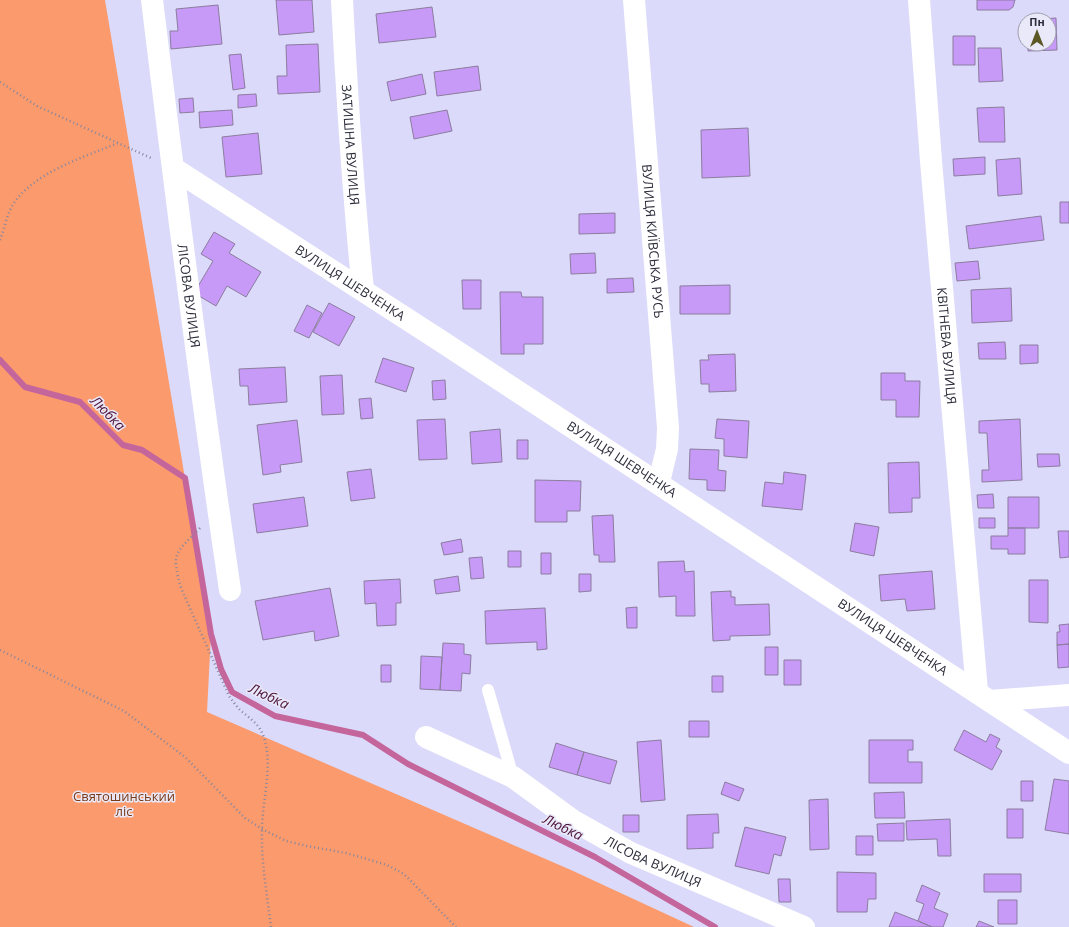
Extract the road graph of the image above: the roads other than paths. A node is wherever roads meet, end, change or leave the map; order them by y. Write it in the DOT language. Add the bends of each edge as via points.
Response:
graph roads {
  1 [pos="152,0"];
  2 [pos="342,0"];
  3 [pos="634,0"];
  4 [pos="919,0"];
  5 [pos="173,168"];
  6 [pos="363,290"];
  7 [pos="659,482"];
  8 [pos="230,590"];
  9 [pos="488,690"];
  10 [pos="1069,695"];
  11 [pos="984,696"];
  12 [pos="426,737"];
  13 [pos="1069,754"];
  14 [pos="513,777"];
  15 [pos="804,927"];
  1 -- 5 [label="street, ЛІСОВА ВУЛИЦЯ"];
  2 -- 6 [label="street, ЗАТИШНА ВУЛИЦЯ" via="350,146"];
  3 -- 7 [label="street, ВУЛИЦЯ КИЇВСЬКА РУСЬ" via="668,428 667,449"];
  4 -- 11 [label="street, КВІТНЕВА ВУЛИЦЯ" via="931,161"];
  5 -- 6 [label="street, ВУЛИЦЯ ШЕВЧЕНКА"];
  5 -- 8 [label="street, ЛІСОВА ВУЛИЦЯ"];
  6 -- 7 [label="street, ВУЛИЦЯ ШЕВЧЕНКА"];
  7 -- 11 [label="street, ВУЛИЦЯ ШЕВЧЕНКА"];
  9 -- 14 [label="lane"];
  10 -- 11 [label="street"];
  11 -- 13 [label="street, ВУЛИЦЯ ШЕВЧЕНКА"];
  12 -- 14 [label="street, ЛІСОВА ВУЛИЦЯ"];
  14 -- 15 [label="street, ЛІСОВА ВУЛИЦЯ" via="572,820 630,853"];
}
